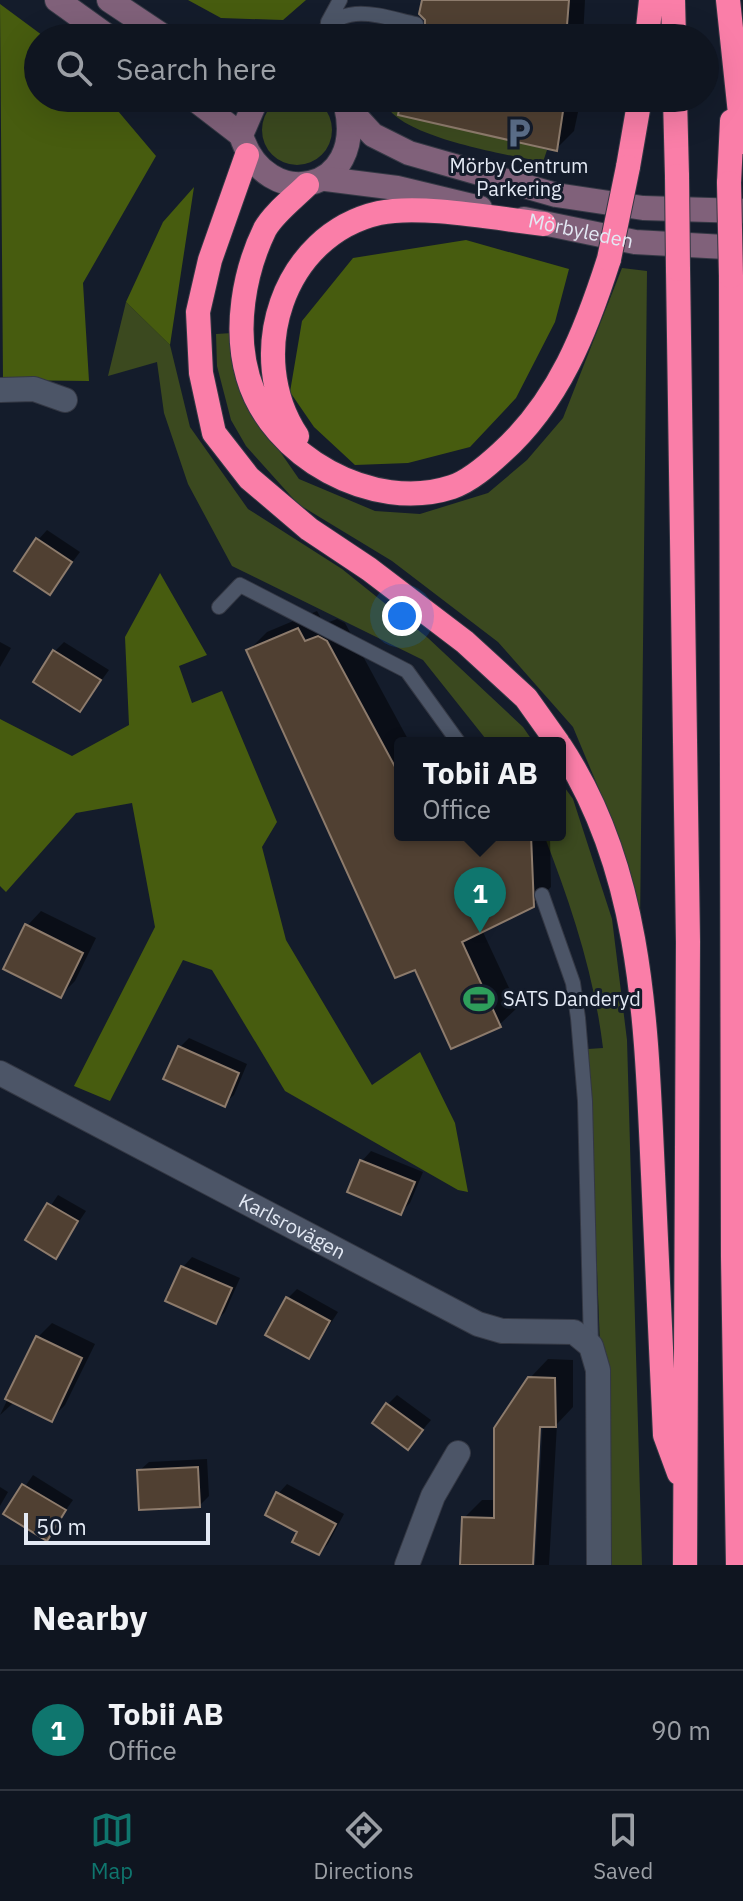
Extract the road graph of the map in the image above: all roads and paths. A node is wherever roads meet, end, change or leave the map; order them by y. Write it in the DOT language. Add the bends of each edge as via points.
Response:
graph roads {
  1 [pos="57,0"];
  2 [pos="109,0"];
  3 [pos="340,0"];
  4 [pos="651,0"];
  5 [pos="673,0"];
  6 [pos="728,0"];
  7 [pos="90,24"];
  8 [pos="145,24"];
  9 [pos="327,24"];
  10 [pos="331,24"];
  11 [pos="416,24"];
  12 [pos="648,24"];
  13 [pos="674,24"];
  14 [pos="733,70"];
  15 [pos="208,112"];
  16 [pos="253,112"];
  17 [pos="346,112"];
  18 [pos="351,112"];
  19 [pos="638,112"];
  20 [pos="675,112"];
  21 [pos="743,142"];
  22 [pos="244,145"];
  23 [pos="316,182"];
  24 [pos="743,211"];
  25 [pos="544,224"];
  26 [pos="743,248"];
  27 [pos="0,390"];
  28 [pos="65,400"];
  29 [pos="318,468"];
  30 [pos="219,607"];
  31 [pos="455,737"];
  32 [pos="553,737"];
  33 [pos="566,758"];
  34 [pos="542,895"];
  35 [pos="0,1073"];
  36 [pos="591,1346"];
  37 [pos="458,1453"];
  38 [pos="684,1488"];
  39 [pos="407,1565"];
  40 [pos="599,1565"];
  41 [pos="685,1565"];
  42 [pos="738,1565"];
  1 -- 7 [label="street"];
  2 -- 8 [label="street"];
  3 -- 9 [label="lane"];
  4 -- 12 [label="highway"];
  5 -- 13 [label="highway"];
  6 -- 14 [label="highway"];
  10 -- 11 [label="lane" via="355,10"];
  14 -- 21 [label="highway"];
  14 -- 42 [label="highway, bridge" via="729,183"];
  15 -- 22 [label="street"];
  16 -- 22 [label="street"];
  17 -- 23 [label="street" via="351,127 347,153"];
  18 -- 24 [label="street, Mörbyleden" via="373,135 409,153 556,195 643,208"];
  19 -- 29 [label="highway, bridge" via="609,259 594,306 563,377 531,426 487,466 454,487 411,496 363,488"];
  20 -- 38 [label="highway, bridge" via="688,942"];
  22 -- 23 [label="street, Mörbyleden" via="262,171 283,183"];
  22 -- 32 [label="highway" via="198,312 201,373 214,433 249,478 309,529 465,642 526,698"];
  23 -- 25 [label="street, Mörbyleden" via="397,188"];
  23 -- 29 [label="highway" via="267,226 243,288 248,378 272,422"];
  25 -- 26 [label="street, Mörbyleden" via="635,242"];
  25 -- 29 [label="highway" via="427,212 379,213 332,231 305,260 280,299 272,350 285,418"];
  27 -- 28 [label="street" via="34,389"];
  30 -- 31 [label="lane" via="240,585 407,671"];
  33 -- 38 [label="highway" via="602,822 633,927 648,1056 665,1435"];
  34 -- 36 [label="lane" via="573,983 578,1018"];
  35 -- 36 [label="street, Karlsrovägen" via="478,1324 502,1331 574,1332"];
  36 -- 40 [label="street" via="598,1370"];
  37 -- 39 [label="street" via="433,1496"];
  38 -- 41 [label="highway"];
}
